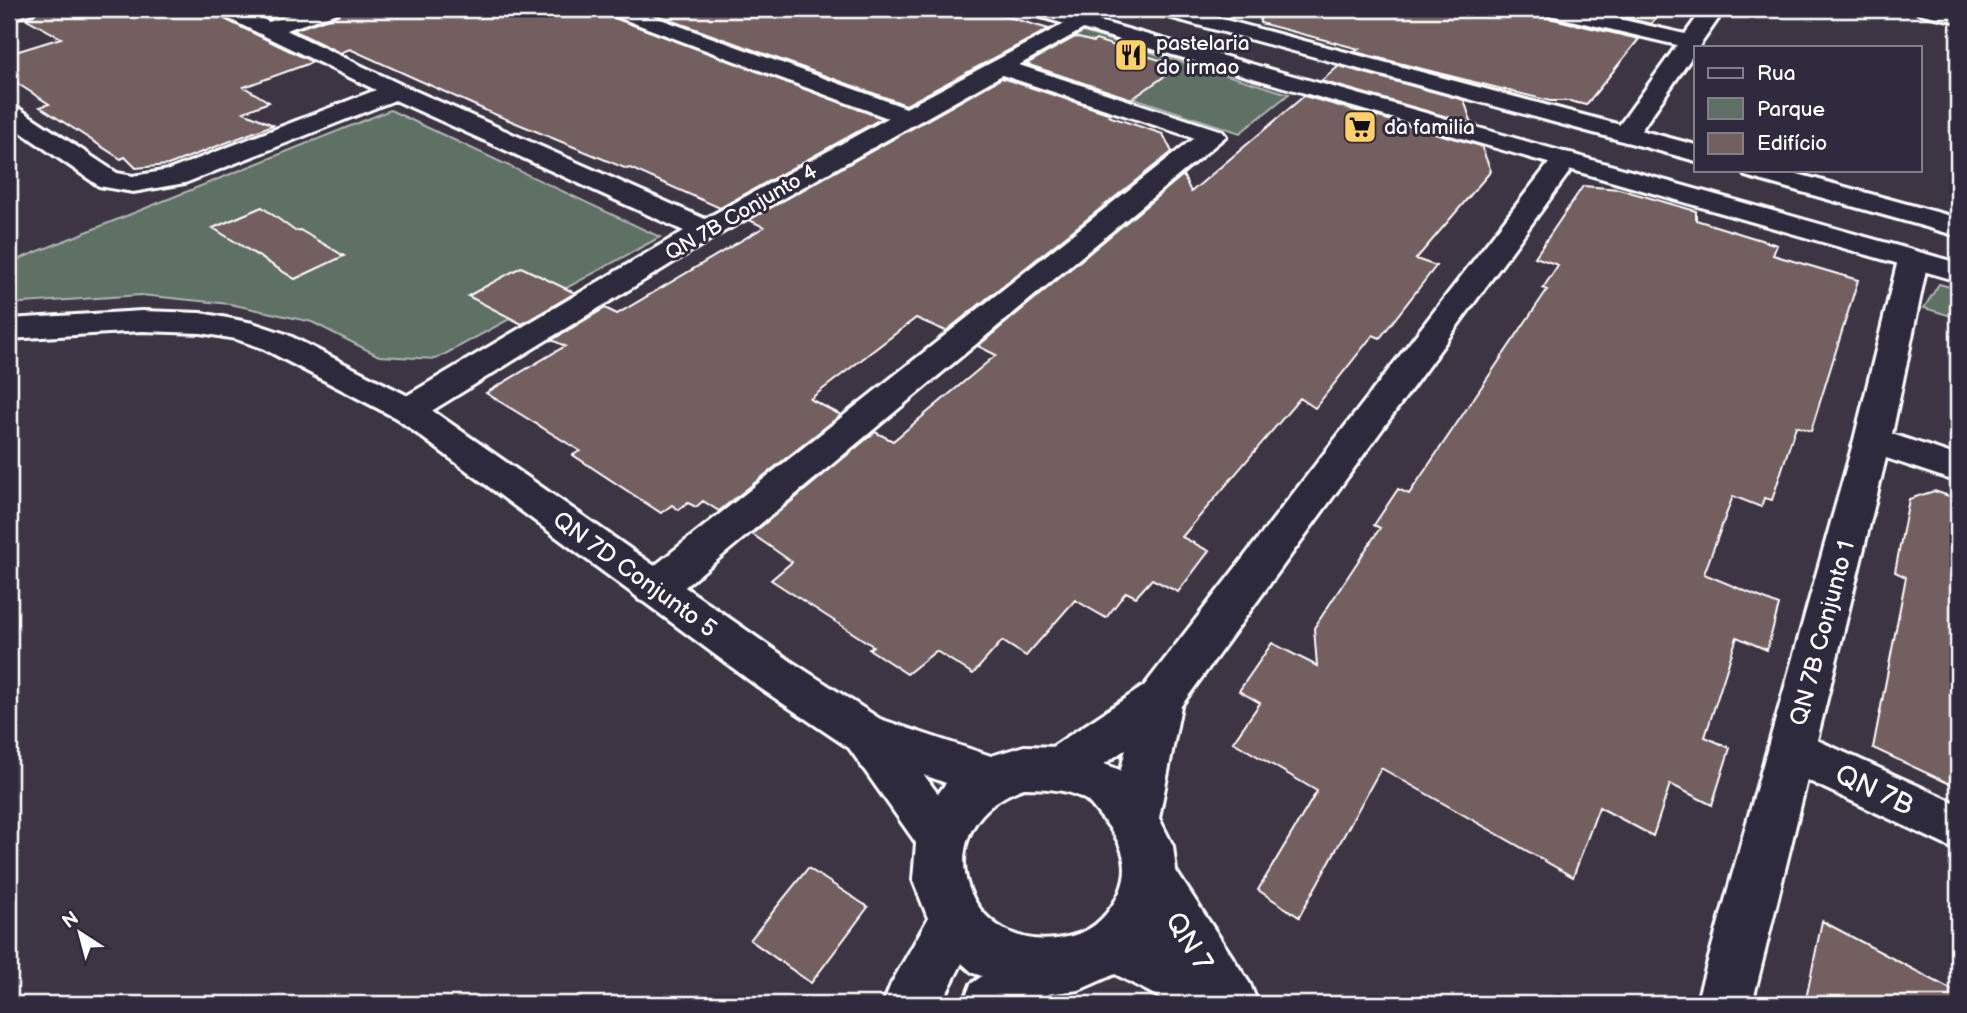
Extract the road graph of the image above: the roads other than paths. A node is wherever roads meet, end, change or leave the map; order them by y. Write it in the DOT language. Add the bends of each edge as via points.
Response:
graph roads {
  1 [pos="25,9"];
  2 [pos="224,9"];
  3 [pos="330,9"];
  4 [pos="614,9"];
  5 [pos="1034,9"];
  6 [pos="1548,9"];
  7 [pos="1714,9"];
  8 [pos="1925,9"];
  9 [pos="1168,10"];
  10 [pos="9,13"];
  11 [pos="1958,16"];
  12 [pos="1079,22"];
  13 [pos="269,29"];
  14 [pos="1255,36"];
  15 [pos="1135,37"];
  16 [pos="1691,42"];
  17 [pos="1222,61"];
  18 [pos="999,66"];
  19 [pos="396,91"];
  20 [pos="9,113"];
  21 [pos="907,117"];
  22 [pos="1626,134"];
  23 [pos="1694,152"];
  24 [pos="1564,160"];
  25 [pos="1761,172"];
  26 [pos="1958,227"];
  27 [pos="706,230"];
  28 [pos="1913,260"];
  29 [pos="1958,272"];
  30 [pos="9,329"];
  31 [pos="408,410"];
  32 [pos="1872,440"];
  33 [pos="1958,469"];
  34 [pos="654,589"];
  35 [pos="1160,700"];
  36 [pos="865,734"];
  37 [pos="1791,750"];
  38 [pos="1060,768"];
  39 [pos="991,778"];
  40 [pos="1134,818"];
  41 [pos="1958,828"];
  42 [pos="941,838"];
  43 [pos="1150,878"];
  44 [pos="956,922"];
  45 [pos="1115,945"];
  46 [pos="1039,968"];
  47 [pos="911,1004"];
  48 [pos="991,1004"];
  49 [pos="1229,1004"];
  50 [pos="1724,1004"];
  1 -- 10 [label="street"];
  2 -- 13 [label="street"];
  3 -- 13 [label="street"];
  4 -- 21 [label="street"];
  5 -- 12 [label="street"];
  6 -- 16 [label="street"];
  7 -- 16 [label="street"];
  8 -- 11 [label="street"];
  9 -- 14 [label="street"];
  9 -- 15 [label="street" via="1180,24 1153,36"];
  12 -- 15 [label="street"];
  12 -- 18 [label="street, QN 7B Conjunto 4"];
  13 -- 19 [label="street"];
  14 -- 17 [label="street" via="1214,43 1210,48"];
  14 -- 22 [label="street"];
  15 -- 17 [label="street"];
  16 -- 22 [label="street"];
  17 -- 24 [label="street"];
  18 -- 21 [label="street, QN 7B Conjunto 4"];
  18 -- 34 [label="street" via="1213,136"];
  19 -- 20 [label="street" via="175,177 133,184 109,180"];
  19 -- 27 [label="street"];
  21 -- 27 [label="street, QN 7B Conjunto 4"];
  22 -- 23 [label="street"];
  24 -- 28 [label="street"];
  24 -- 35 [label="street"];
  25 -- 26 [label="street"];
  27 -- 31 [label="street, QN 7B Conjunto 4"];
  28 -- 29 [label="street"];
  28 -- 32 [label="street, QN 7B Conjunto 1"];
  30 -- 31 [label="street, QN 7D Conjunto 5" via="142,321 242,330 329,367"];
  31 -- 34 [label="street, QN 7D Conjunto 5"];
  32 -- 33 [label="street"];
  32 -- 37 [label="street, QN 7B Conjunto 1"];
  34 -- 36 [label="street, QN 7D Conjunto 5"];
  35 -- 38 [label="street"];
  35 -- 40 [label="street"];
  36 -- 39 [label="street, QN 7D Conjunto 5"];
  36 -- 42 [label="street, QN 7D Conjunto 5"];
  37 -- 41 [label="street, QN 7B"];
  37 -- 50 [label="street, QN 7B Conjunto 1"];
  38 -- 39 [label="street" via="1024,767"];
  38 -- 40 [label="street" via="1102,785"];
  39 -- 42 [label="street" via="960,802"];
  40 -- 43 [label="street" via="1147,846"];
  42 -- 44 [label="street" via="939,880"];
  43 -- 45 [label="street" via="1140,914"];
  43 -- 49 [label="street, QN 7"];
  44 -- 46 [label="street" via="992,954"];
  44 -- 47 [label="street"];
  45 -- 46 [label="street" via="1079,963"];
  45 -- 49 [label="street, QN 7"];
  46 -- 48 [label="street"];
}
